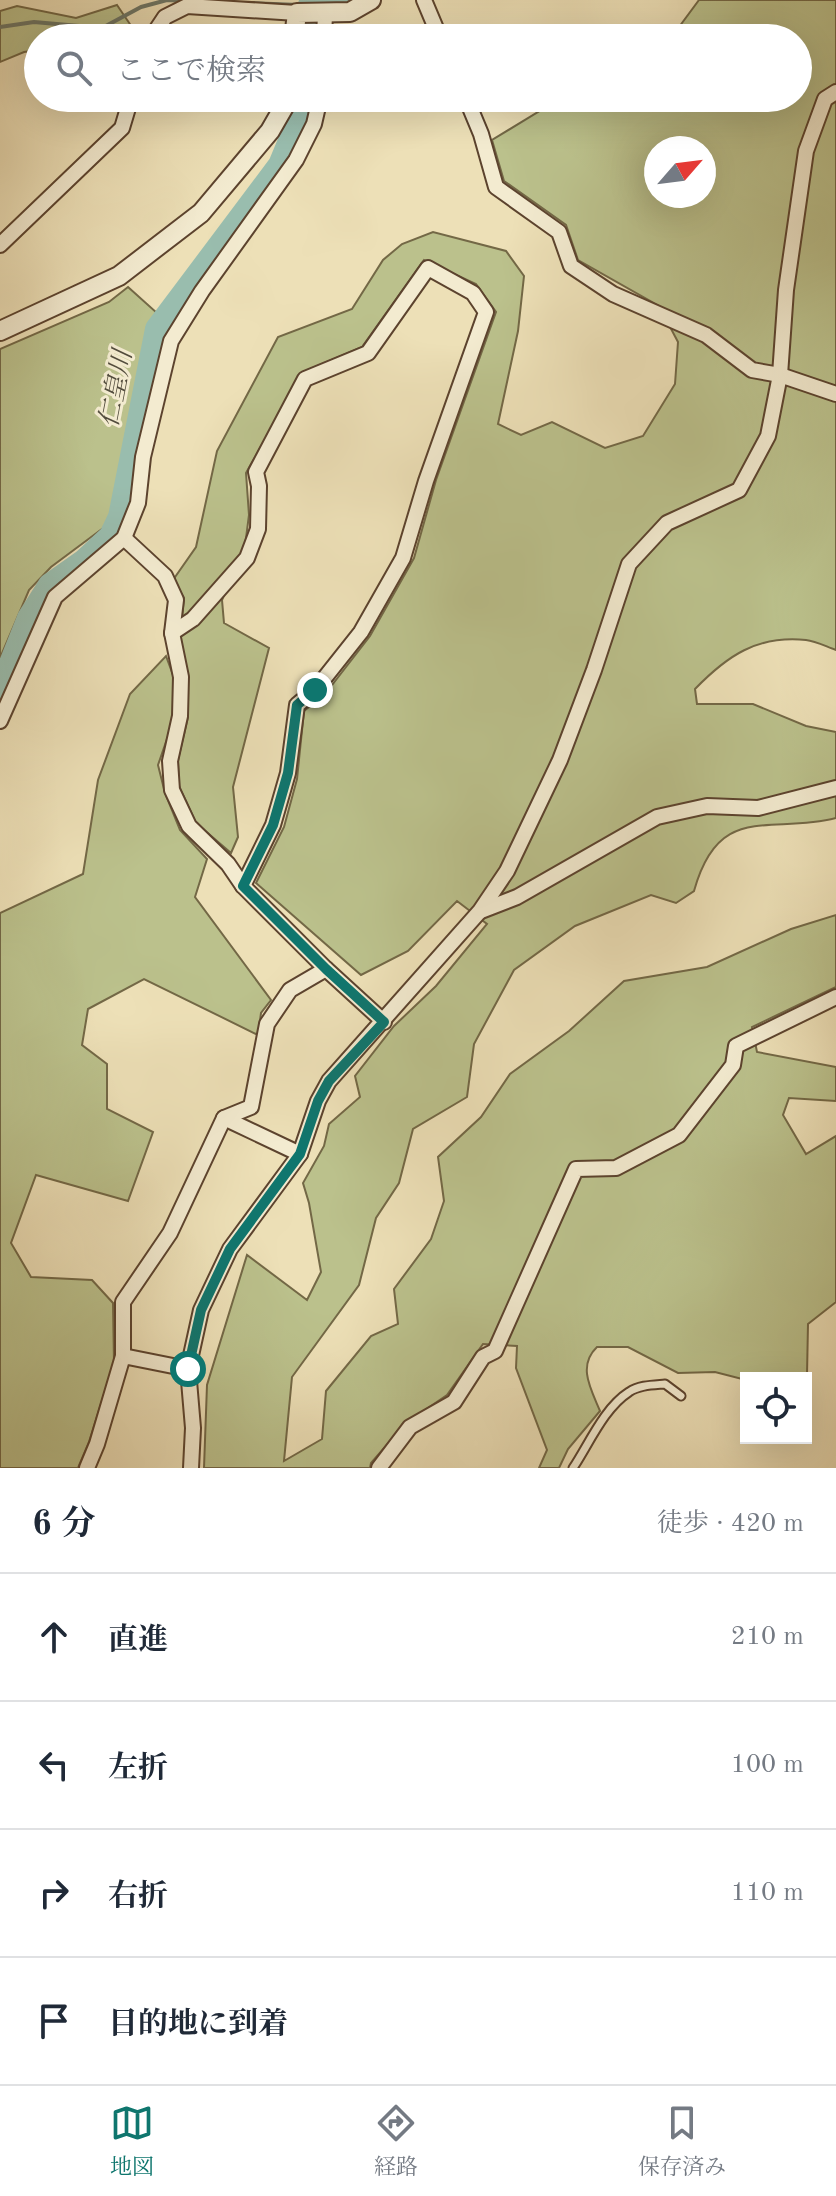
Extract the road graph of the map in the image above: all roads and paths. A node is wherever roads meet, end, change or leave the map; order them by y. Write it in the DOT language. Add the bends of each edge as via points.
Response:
graph roads {
  1 [pos="371,0"];
  2 [pos="424,0"];
  3 [pos="297,13"];
  4 [pos="325,14"];
  5 [pos="160,24"];
  6 [pos="296,24"];
  7 [pos="325,24"];
  8 [pos="434,24"];
  9 [pos="836,92"];
  10 [pos="127,112"];
  11 [pos="281,112"];
  12 [pos="317,112"];
  13 [pos="472,112"];
  14 [pos="0,245"];
  15 [pos="0,331"];
  16 [pos="780,375"];
  17 [pos="836,394"];
  18 [pos="124,538"];
  19 [pos="172,633"];
  20 [pos="0,721"];
  21 [pos="836,788"];
  22 [pos="243,886"];
  23 [pos="480,911"];
  24 [pos="326,969"];
  25 [pos="836,997"];
  26 [pos="384,1022"];
  27 [pos="224,1118"];
  28 [pos="300,1154"];
  29 [pos="123,1356"];
  30 [pos="188,1369"];
  31 [pos="681,1396"];
  32 [pos="87,1468"];
  33 [pos="191,1468"];
  34 [pos="379,1468"];
  35 [pos="573,1468"];
  1 -- 4 [label="street" via="350,12"];
  2 -- 8 [label="street"];
  3 -- 4 [label="street"];
  3 -- 5 [label="street" via="187,6"];
  3 -- 6 [label="street"];
  4 -- 7 [label="street"];
  9 -- 16 [label="street" via="825,99 806,151"];
  10 -- 14 [label="street" via="122,128"];
  11 -- 15 [label="street" via="201,213 119,276"];
  12 -- 18 [label="street" via="296,160 171,341 143,457 138,503"];
  13 -- 16 [label="street" via="496,187 559,232 571,266 613,294 706,335 752,370"];
  16 -- 17 [label="street"];
  16 -- 23 [label="street" via="768,436 739,490 667,523 629,564 560,760 507,871"];
  18 -- 19 [label="street" via="165,576 176,600"];
  18 -- 20 [label="street" via="55,597"];
  19 -- 22 [label="street" via="181,677 180,716 170,761 172,790 189,826"];
  19 -- 22 [label="street" via="193,619 247,558 258,529 256,472 305,379 368,353 428,268 473,293 486,312 403,558 361,632 297,705 281,799"];
  21 -- 23 [label="street" via="758,808 707,806 657,817 517,897"];
  22 -- 24 [label="street"];
  23 -- 26 [label="street"];
  24 -- 26 [label="street"];
  24 -- 27 [label="street" via="290,990 267,1024 251,1107"];
  25 -- 34 [label="street" via="736,1046 733,1065 679,1135 616,1168 576,1169 495,1351 483,1357 454,1402 410,1427"];
  26 -- 28 [label="street" via="329,1081"];
  27 -- 28 [label="street"];
  27 -- 29 [label="street" via="170,1233 123,1302"];
  28 -- 30 [label="street" via="230,1249 201,1310"];
  29 -- 30 [label="street"];
  29 -- 32 [label="street"];
  30 -- 33 [label="street"];
  31 -- 35 [label="lane" via="665,1384 631,1390 615,1404"];
}
